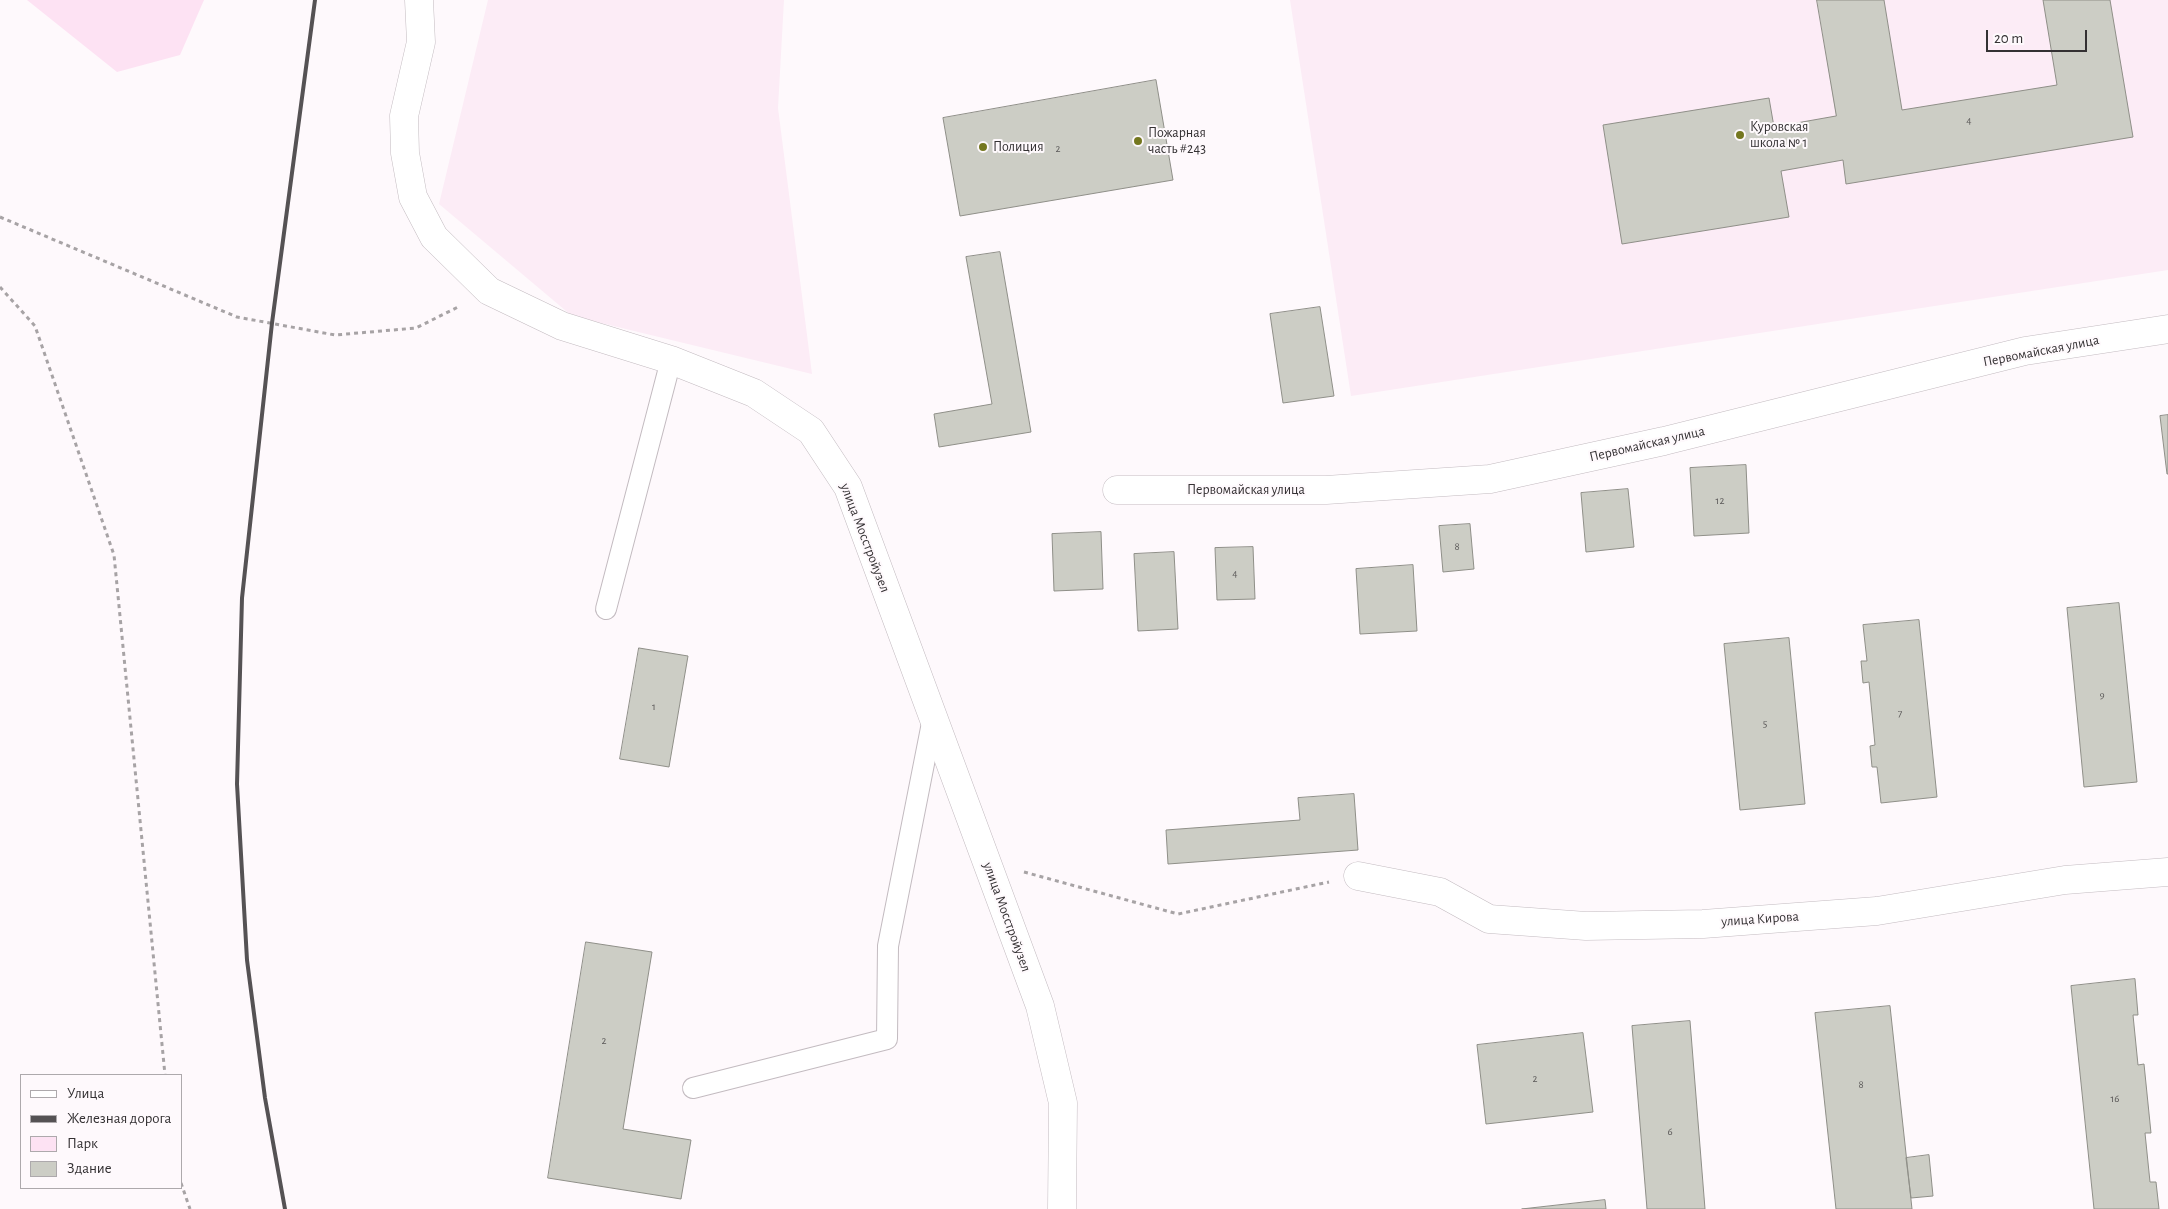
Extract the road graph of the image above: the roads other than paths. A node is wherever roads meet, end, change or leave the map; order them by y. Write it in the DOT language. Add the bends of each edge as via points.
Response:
graph roads {
  1 [pos="419,0"];
  2 [pos="2168,330"];
  3 [pos="670,360"];
  4 [pos="1117,490"];
  5 [pos="606,609"];
  6 [pos="933,718"];
  7 [pos="2168,872"];
  8 [pos="1358,876"];
  9 [pos="693,1088"];
  10 [pos="1062,1209"];
  1 -- 3 [label="street, улица Мосстройузел" via="421,42 404,116 405,153 413,197 434,236 489,291 562,326"];
  2 -- 4 [label="street, Первомайская улица" via="2025,351 1664,441 1490,478 1326,490"];
  3 -- 5 [label="lane"];
  3 -- 6 [label="street, улица Мосстройузел" via="754,393 811,431 848,487"];
  6 -- 9 [label="lane" via="888,946 887,1039"];
  6 -- 10 [label="street, улица Мосстройузел" via="1040,1006 1063,1103"];
  7 -- 8 [label="street, улица Кирова" via="2065,880 1877,910 1703,924 1586,926 1488,919 1440,892"];
}
